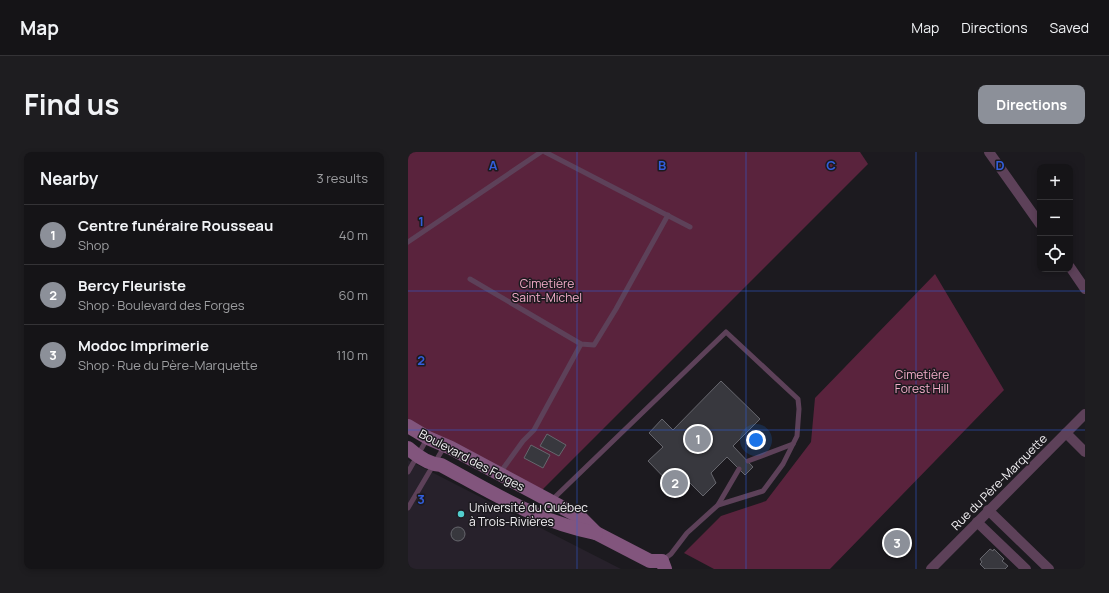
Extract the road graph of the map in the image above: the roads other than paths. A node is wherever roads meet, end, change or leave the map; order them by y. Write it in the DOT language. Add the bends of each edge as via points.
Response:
graph roads {
  1 [pos="541,152"];
  2 [pos="545,152"];
  3 [pos="989,152"];
  4 [pos="668,215"];
  5 [pos="1037,220"];
  6 [pos="690,227"];
  7 [pos="408,242"];
  8 [pos="1073,271"];
  9 [pos="470,279"];
  10 [pos="1085,288"];
  11 [pos="581,344"];
  12 [pos="1085,414"];
  13 [pos="408,426"];
  14 [pos="1066,433"];
  15 [pos="428,438"];
  16 [pos="793,444"];
  17 [pos="444,446"];
  18 [pos="413,452"];
  19 [pos="1085,452"];
  20 [pos="748,462"];
  21 [pos="433,464"];
  22 [pos="740,469"];
  23 [pos="408,472"];
  24 [pos="502,475"];
  25 [pos="548,500"];
  26 [pos="718,505"];
  27 [pos="408,508"];
  28 [pos="988,510"];
  29 [pos="977,522"];
  30 [pos="596,533"];
  31 [pos="664,565"];
  32 [pos="931,569"];
  33 [pos="1026,569"];
  34 [pos="1049,569"];
  1 -- 7 [label="lane"];
  2 -- 4 [label="lane"];
  3 -- 5 [label="street"];
  4 -- 6 [label="lane"];
  4 -- 11 [label="lane" via="594,345"];
  8 -- 10 [label="street"];
  9 -- 11 [label="lane"];
  11 -- 24 [label="lane" via="534,430 502,470"];
  12 -- 14 [label="street, Rue du Père-Marquette"];
  13 -- 15 [label="main road, Boulevard des Forges"];
  14 -- 19 [label="street"];
  14 -- 28 [label="street, Rue du Père-Marquette"];
  15 -- 17 [label="main road, Boulevard des Forges"];
  15 -- 18 [label="lane"];
  16 -- 20 [label="lane"];
  16 -- 25 [label="lane" via="796,436 798,399 726,332 555,497"];
  16 -- 26 [label="lane" via="783,464 763,491"];
  17 -- 21 [label="lane"];
  17 -- 24 [label="main road, Boulevard des Forges"];
  18 -- 21 [label="main road, Boulevard des Forges"];
  18 -- 23 [label="lane"];
  21 -- 27 [label="lane"];
  21 -- 30 [label="main road, Boulevard des Forges" via="542,517 575,529"];
  22 -- 26 [label="lane"];
  24 -- 25 [label="main road, Boulevard des Forges"];
  25 -- 30 [label="main road, Boulevard des Forges" via="580,517"];
  26 -- 31 [label="lane" via="687,533"];
  28 -- 29 [label="street, Rue du Père-Marquette"];
  28 -- 34 [label="street"];
  29 -- 32 [label="street, Rue du Père-Marquette"];
  29 -- 33 [label="street"];
  30 -- 31 [label="main road, Boulevard des Forges" via="650,561"];
}
